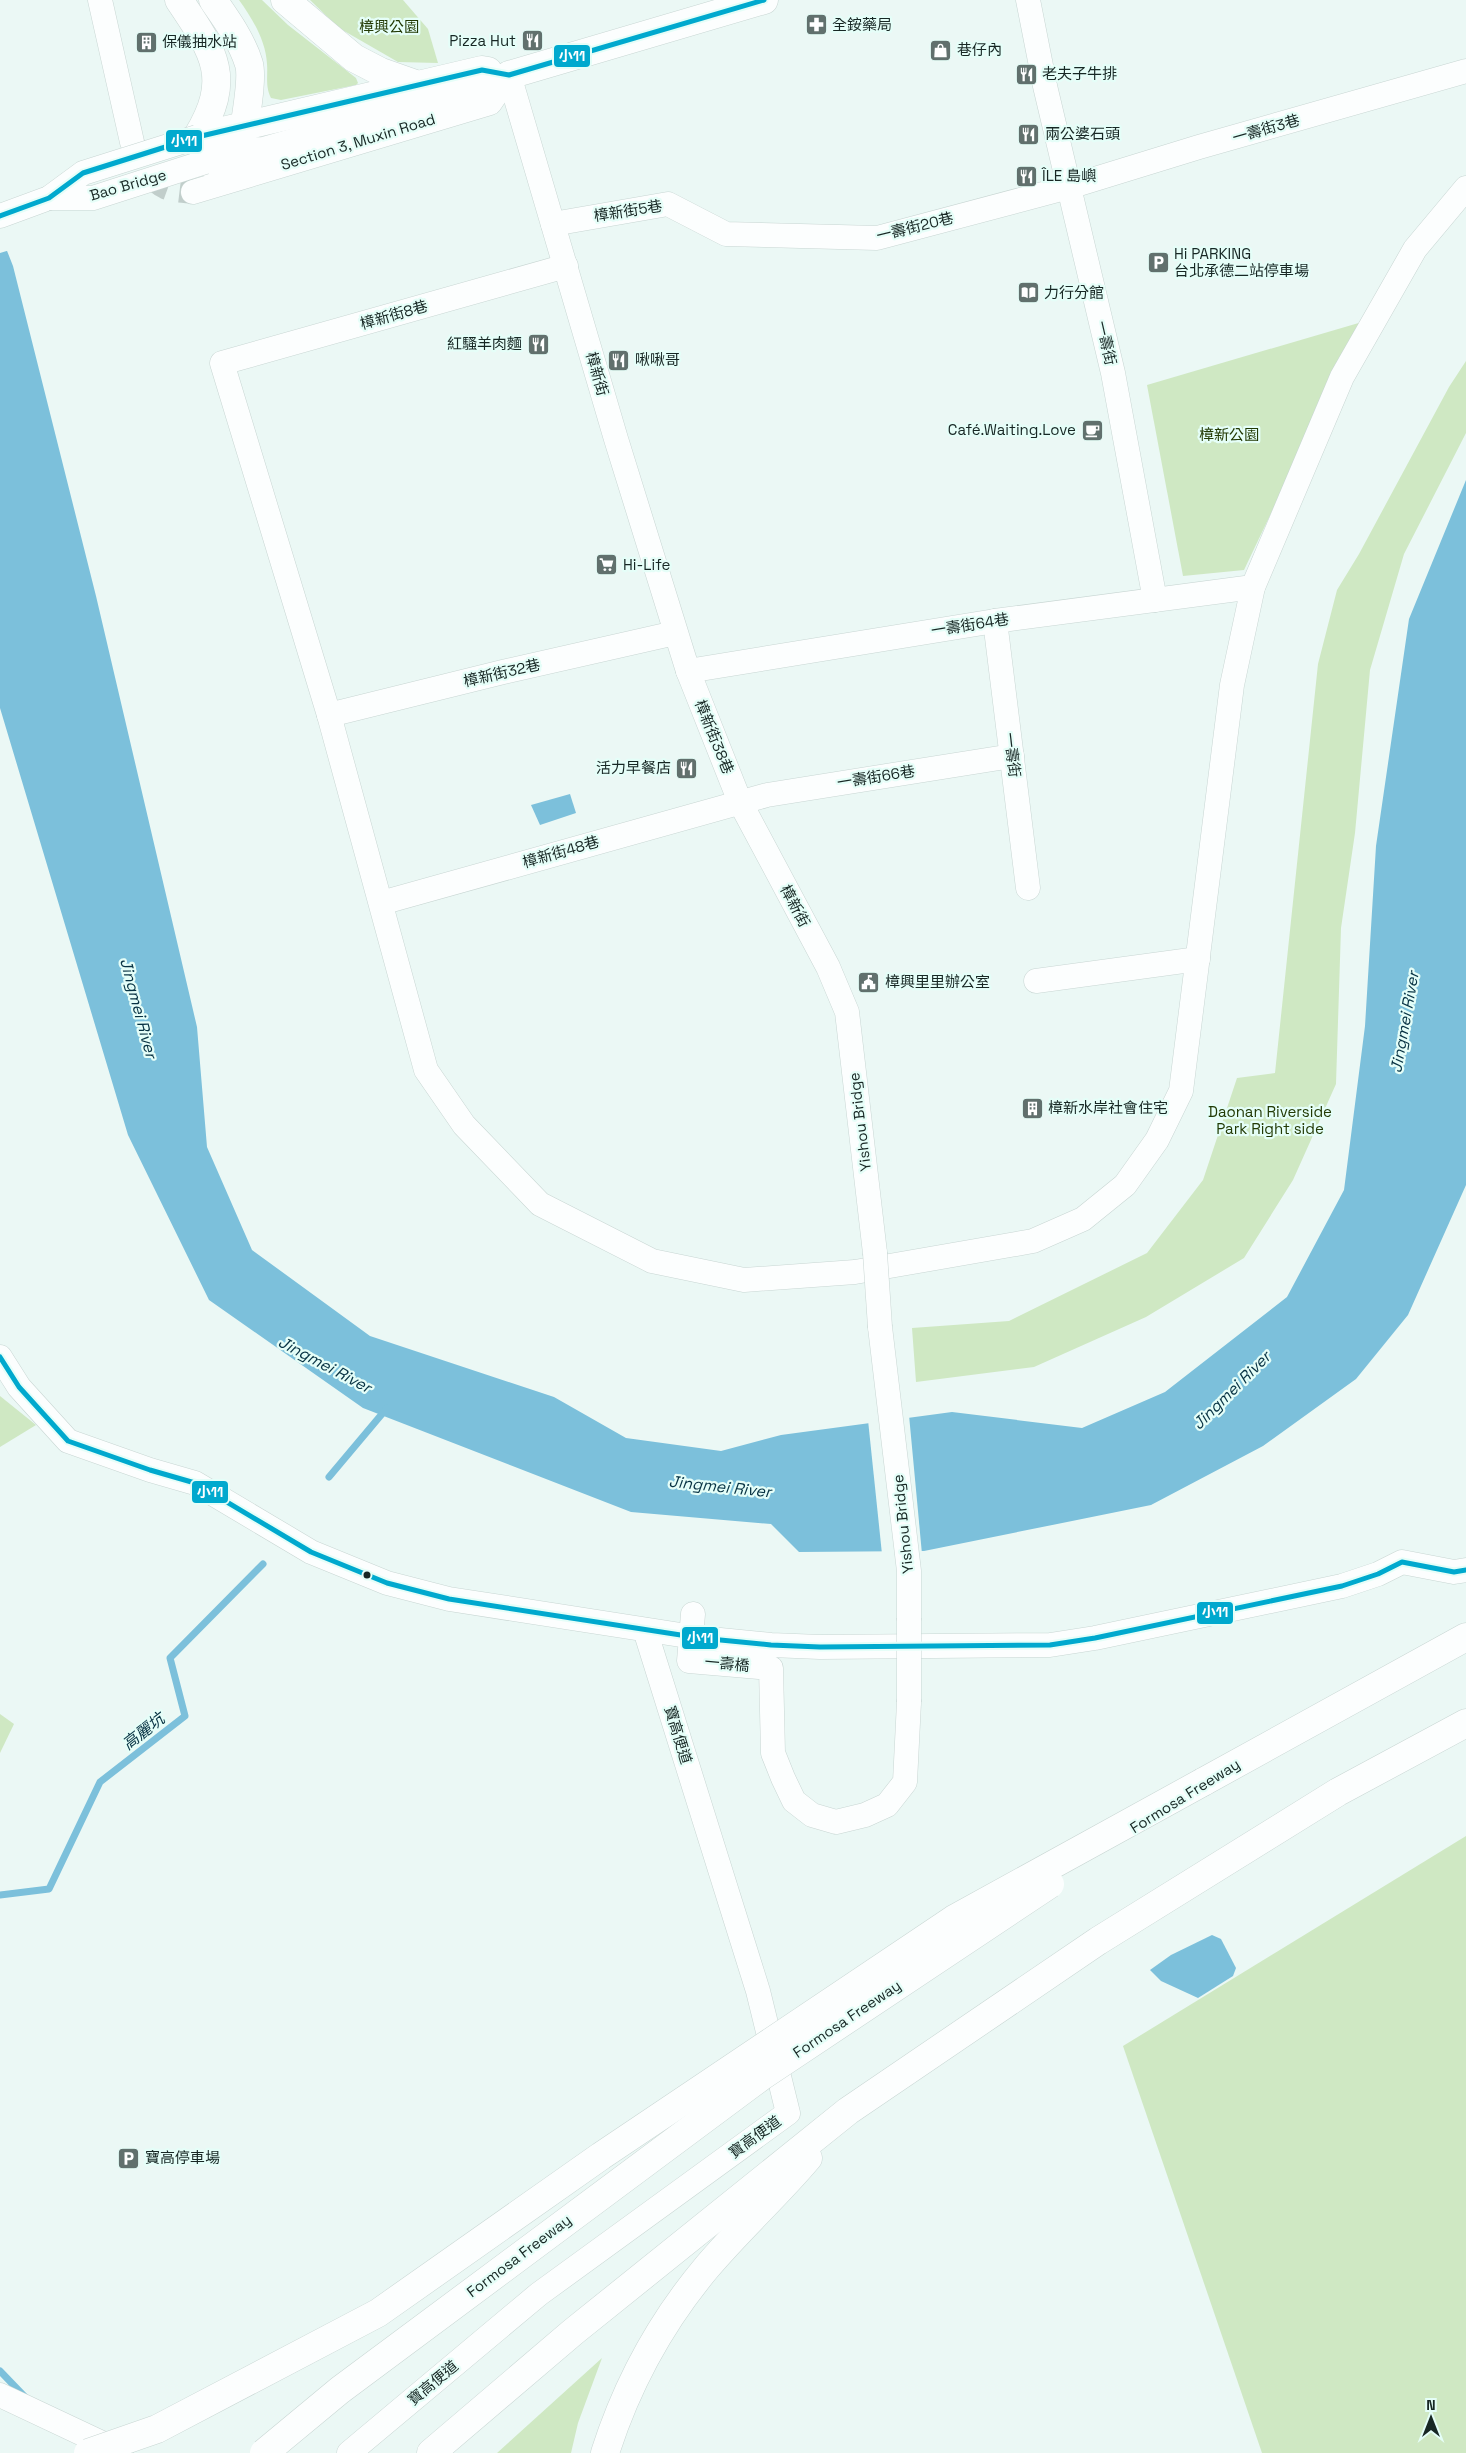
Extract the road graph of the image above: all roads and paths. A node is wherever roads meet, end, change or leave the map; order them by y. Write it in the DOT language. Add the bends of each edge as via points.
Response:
graph roads {
  1 [pos="100,0"];
  2 [pos="179,0"];
  3 [pos="213,0"];
  4 [pos="285,0"];
  5 [pos="764,0"];
  6 [pos="1028,0"];
  7 [pos="1464,72"];
  8 [pos="509,75"];
  9 [pos="418,85"];
  10 [pos="246,125"];
  11 [pos="132,142"];
  12 [pos="201,150"];
  13 [pos="238,152"];
  14 [pos="1069,187"];
  15 [pos="1466,188"];
  16 [pos="193,192"];
  17 [pos="0,216"];
  18 [pos="553,224"];
  19 [pos="726,234"];
  20 [pos="566,266"];
  21 [pos="1254,587"];
  22 [pos="1155,600"];
  23 [pos="995,621"];
  24 [pos="675,633"];
  25 [pos="688,672"];
  26 [pos="329,715"];
  27 [pos="1012,756"];
  28 [pos="740,802"];
  29 [pos="1028,888"];
  30 [pos="381,903"];
  31 [pos="1198,959"];
  32 [pos="1036,981"];
  33 [pos="847,1012"];
  34 [pos="0,1357"];
  35 [pos="1466,1570"];
  36 [pos="692,1625"];
  37 [pos="645,1630"];
  38 [pos="1466,1637"];
  39 [pos="1466,1723"];
  40 [pos="1203,1782"];
  41 [pos="848,2111"];
  42 [pos="0,2395"];
  43 [pos="88,2453"];
  44 [pos="123,2453"];
  45 [pos="264,2453"];
  46 [pos="349,2453"];
  47 [pos="432,2453"];
  48 [pos="605,2453"];
  1 -- 11 [label="street"];
  2 -- 12 [label="main road" via="212,52 216,72 215,96"];
  3 -- 10 [label="main road" via="234,31 250,66"];
  4 -- 9 [label="main road" via="354,58 380,72"];
  5 -- 8 [label="main road, Section 3, Muxin Road"];
  6 -- 14 [label="street, 一壽街"];
  7 -- 14 [label="street, 一壽街3巷"];
  8 -- 9 [label="main road, Section 3, Muxin Road" via="482,70"];
  8 -- 13 [label="main road, Section 3, Muxin Road" via="480,89 264,151"];
  8 -- 16 [label="street, Section 3, Muxin Road" via="490,103"];
  8 -- 18 [label="street, 樟新街"];
  9 -- 10 [label="main road, Section 3, Muxin Road"];
  10 -- 12 [label="main road, Section 3, Muxin Road"];
  10 -- 13 [label="main road"];
  12 -- 13 [label="main road, Section 3, Muxin Road"];
  12 -- 17 [label="street, Bao Bridge, bridge" via="83,173 49,198"];
  14 -- 19 [label="street, 一壽街20巷" via="877,238"];
  14 -- 22 [label="street, 一壽街" via="1113,374"];
  15 -- 21 [label="street" via="1415,249 1342,377"];
  18 -- 19 [label="street, 樟新街5巷" via="668,204"];
  18 -- 20 [label="street, 樟新街"];
  20 -- 24 [label="street, 樟新街"];
  20 -- 26 [label="street, 樟新街8巷" via="222,363"];
  21 -- 22 [label="street, 一壽街64巷"];
  21 -- 31 [label="street" via="1232,685"];
  22 -- 23 [label="street, 一壽街64巷"];
  23 -- 25 [label="street, 一壽街64巷"];
  23 -- 27 [label="street, 一壽街"];
  24 -- 25 [label="street, 樟新街"];
  24 -- 26 [label="street, 樟新街32巷"];
  25 -- 28 [label="street, 樟新街38巷"];
  26 -- 30 [label="street"];
  27 -- 28 [label="street, 一壽街66巷" via="767,794"];
  27 -- 29 [label="street, 一壽街"];
  28 -- 30 [label="street, 樟新街48巷"];
  28 -- 33 [label="street, 樟新街" via="828,967"];
  30 -- 31 [label="street" via="426,1070 464,1125 540,1204 652,1261 744,1280 855,1272 1033,1241 1083,1219 1125,1185 1157,1140 1181,1091"];
  31 -- 32 [label="street"];
  33 -- 36 [label="street, Yishou Bridge, bridge" via="909,1571 905,1782 887,1805 836,1822 812,1815 794,1801 773,1753 772,1668 689,1661"];
  34 -- 37 [label="street" via="19,1387 68,1442 195,1483 311,1552 387,1583 449,1599"];
  35 -- 36 [label="street" via="1454,1572 1402,1562 1342,1586 1095,1638 1050,1644 820,1647"];
  36 -- 37 [label="street"];
  37 -- 46 [label="street, 寶高便道" via="758,1991 788,2113 539,2294"];
  38 -- 40 [label="main road, Formosa Freeway"];
  39 -- 41 [label="main road" via="1338,1792 1098,1941"];
  40 -- 43 [label="main road, bridge" via="954,1919 601,2156 378,2313 157,2429"];
  40 -- 45 [label="main road, Formosa Freeway, bridge" via="762,2076 340,2390"];
  41 -- 47 [label="main road" via="573,2332"];
  41 -- 48 [label="main road" via="787,2183 707,2268 650,2347 618,2410"];
  42 -- 44 [label="street"];
}
